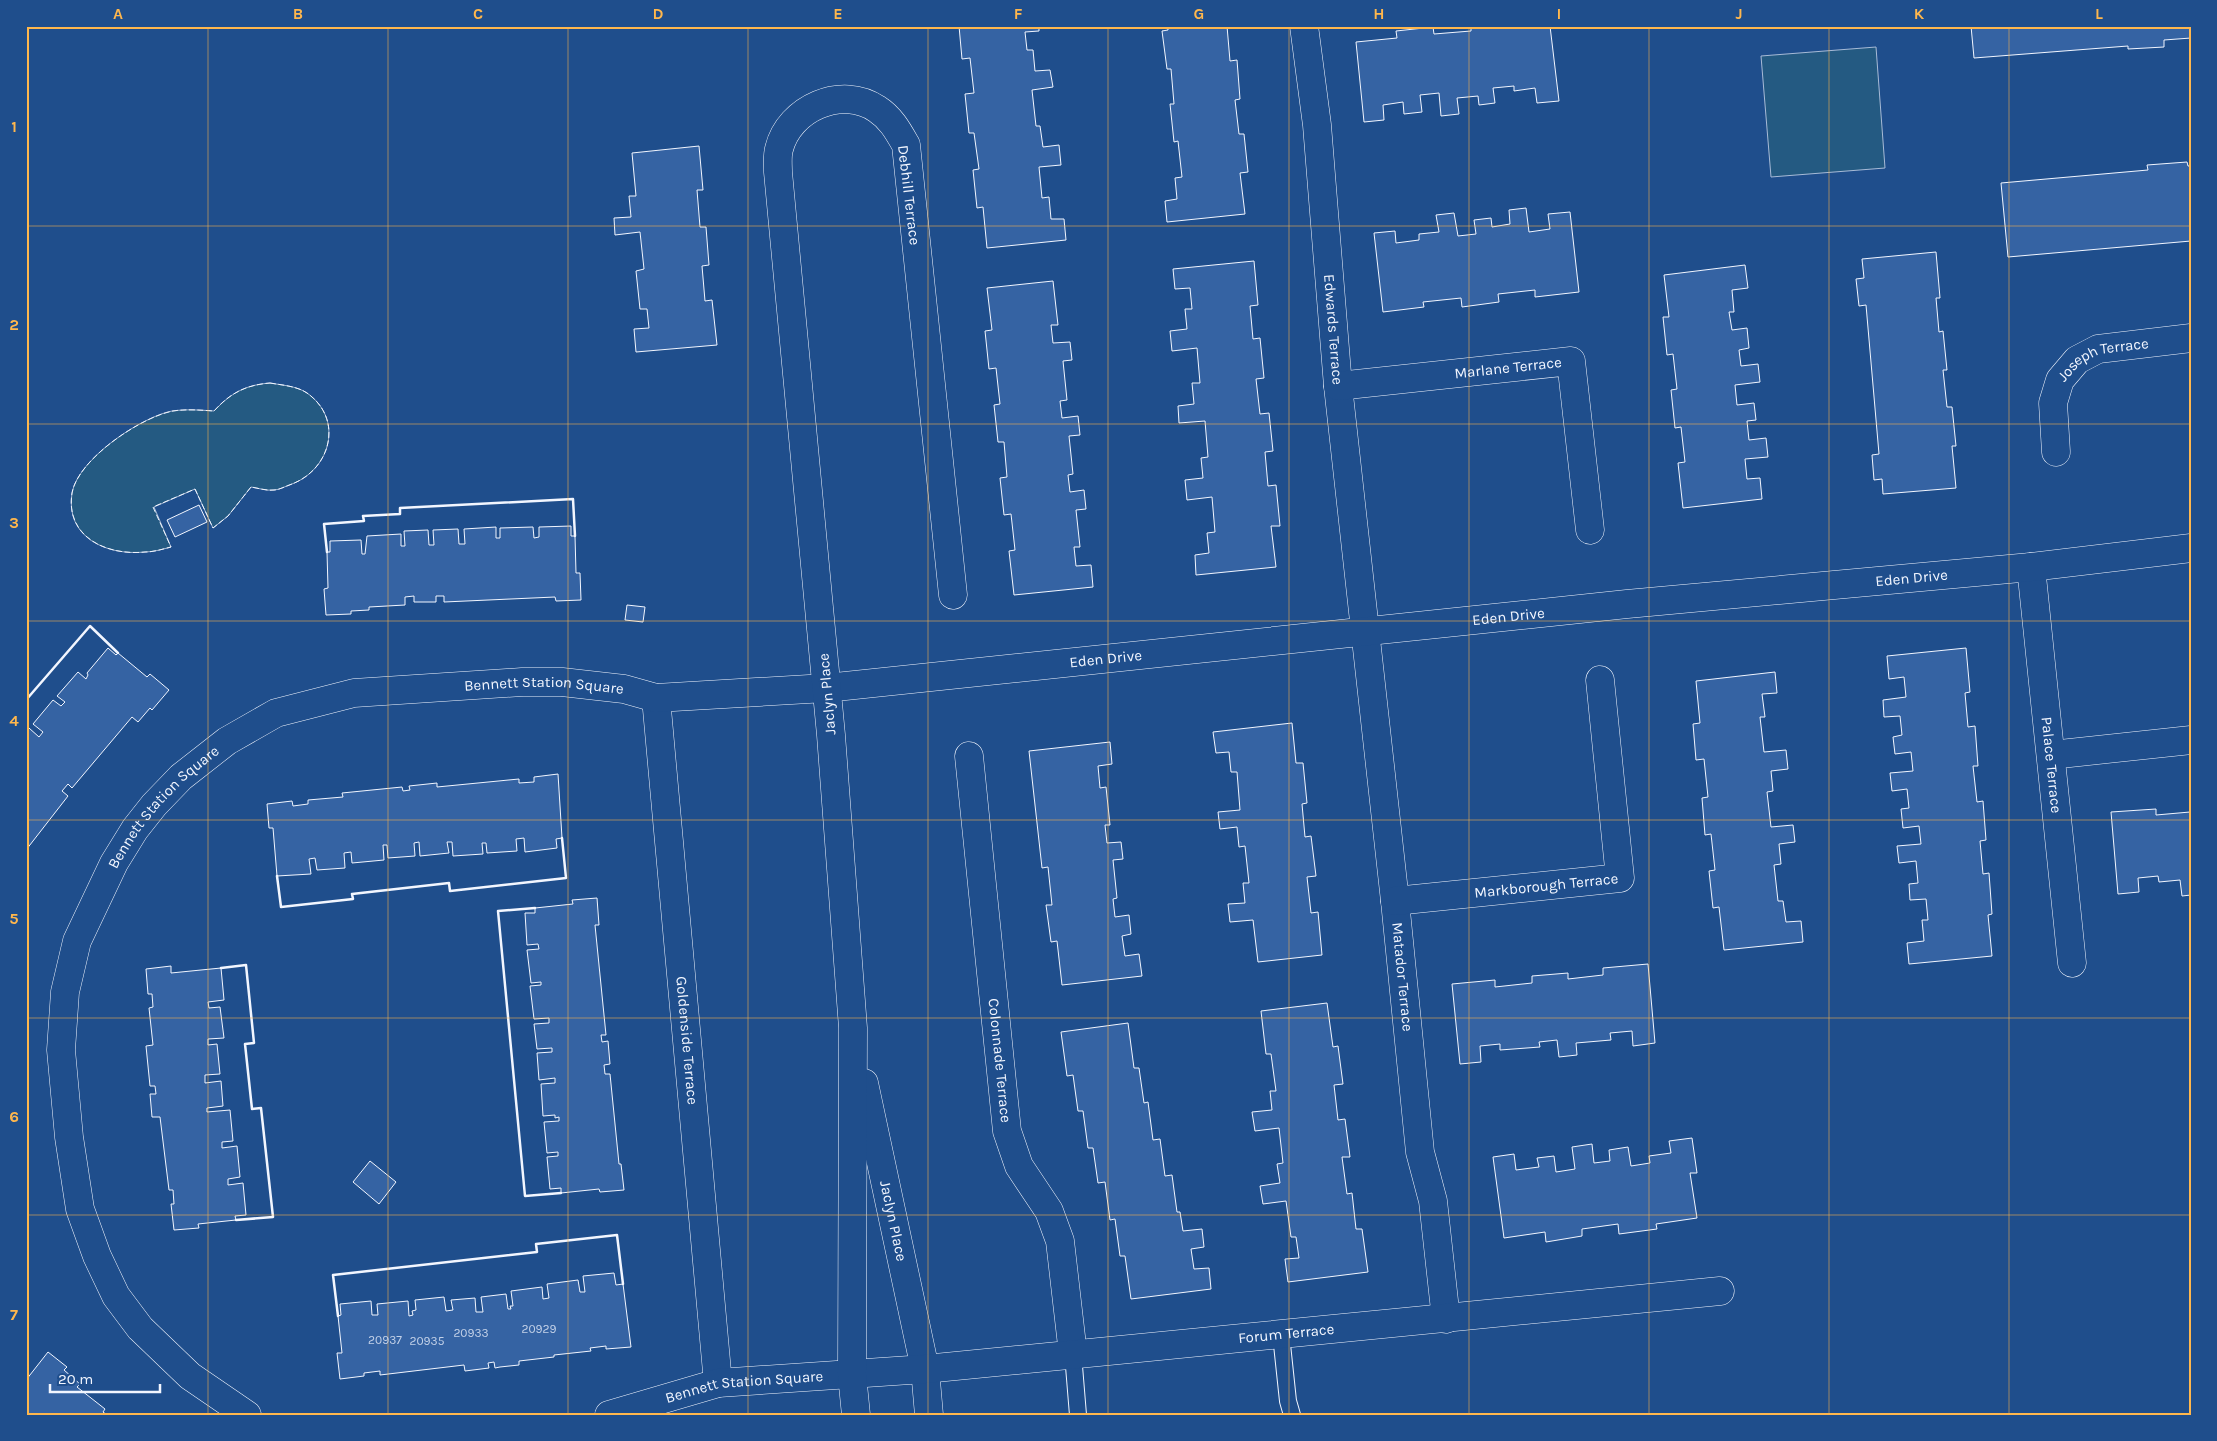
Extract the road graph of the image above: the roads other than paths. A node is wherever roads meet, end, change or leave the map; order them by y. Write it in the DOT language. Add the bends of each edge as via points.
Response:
graph roads {
  1 [pos="1304,26"];
  2 [pos="2191,338"];
  3 [pos="795,361"];
  4 [pos="1338,386"];
  5 [pos="2056,452"];
  6 [pos="1590,530"];
  7 [pos="2191,548"];
  8 [pos="2031,567"];
  9 [pos="953,595"];
  10 [pos="1364,633"];
  11 [pos="1600,680"];
  12 [pos="826,688"];
  13 [pos="656,698"];
  14 [pos="2191,740"];
  15 [pos="2051,755"];
  16 [pos="969,756"];
  17 [pos="1395,901"];
  18 [pos="2072,963"];
  19 [pos="853,1028"];
  20 [pos="1720,1291"];
  21 [pos="1446,1319"];
  22 [pos="1281,1335"];
  23 [pos="1073,1354"];
  24 [pos="925,1369"];
  25 [pos="852,1375"];
  26 [pos="718,1383"];
  27 [pos="247,1415"];
  28 [pos="609,1415"];
  29 [pos="856,1415"];
  30 [pos="929,1415"];
  31 [pos="1078,1415"];
  32 [pos="1292,1415"];
  1 -- 4 [label="street, Edwards Terrace" via="1317,125"];
  2 -- 5 [label="street, Joseph Terrace" via="2098,349 2076,360 2060,380 2053,403"];
  3 -- 9 [label="street, Debhill Terrace" via="778,172 779,149 789,127 807,110 828,100 855,100 877,108 894,124 906,145"];
  3 -- 12 [label="street, Jaclyn Place"];
  4 -- 6 [label="street, Marlane Terrace" via="1571,361"];
  4 -- 10 [label="street, Edwards Terrace"];
  7 -- 8 [label="street, Eden Drive"];
  8 -- 10 [label="street, Eden Drive" via="1627,604"];
  8 -- 15 [label="street, Palace Terrace"];
  10 -- 12 [label="street, Eden Drive"];
  10 -- 17 [label="street, Matador Terrace"];
  11 -- 17 [label="street, Markborough Terrace" via="1620,878"];
  12 -- 13 [label="street, Bennett Station Square"];
  12 -- 19 [label="street, Jaclyn Place"];
  13 -- 26 [label="street, Goldenside Terrace"];
  13 -- 27 [label="street, Bennett Station Square" via="624,689 562,682 522,682 354,693 276,712 227,741 181,777 135,829 114,863 77,941 65,992 61,1050 68,1138 80,1209 116,1296 140,1328 190,1376"];
  14 -- 15 [label="street"];
  15 -- 18 [label="street, Palace Terrace"];
  16 -- 23 [label="street, Colonnade Terrace" via="1007,1131 1019,1166 1049,1210 1060,1241"];
  17 -- 21 [label="street, Matador Terrace" via="1420,1152 1433,1201"];
  19 -- 24 [label="street, Jaclyn Place"];
  19 -- 25 [label="street, Jaclyn Place"];
  20 -- 21 [label="street, Forum Terrace"];
  21 -- 22 [label="street, Forum Terrace"];
  22 -- 23 [label="street, Forum Terrace"];
  22 -- 32 [label="lane"];
  23 -- 24 [label="street, Forum Terrace"];
  23 -- 31 [label="lane"];
  24 -- 25 [label="street, Forum Terrace"];
  24 -- 30 [label="street, Jaclyn Place"];
  25 -- 26 [label="street, Bennett Station Square"];
  25 -- 29 [label="street, Jaclyn Place"];
  26 -- 28 [label="street, Bennett Station Square"];
}
